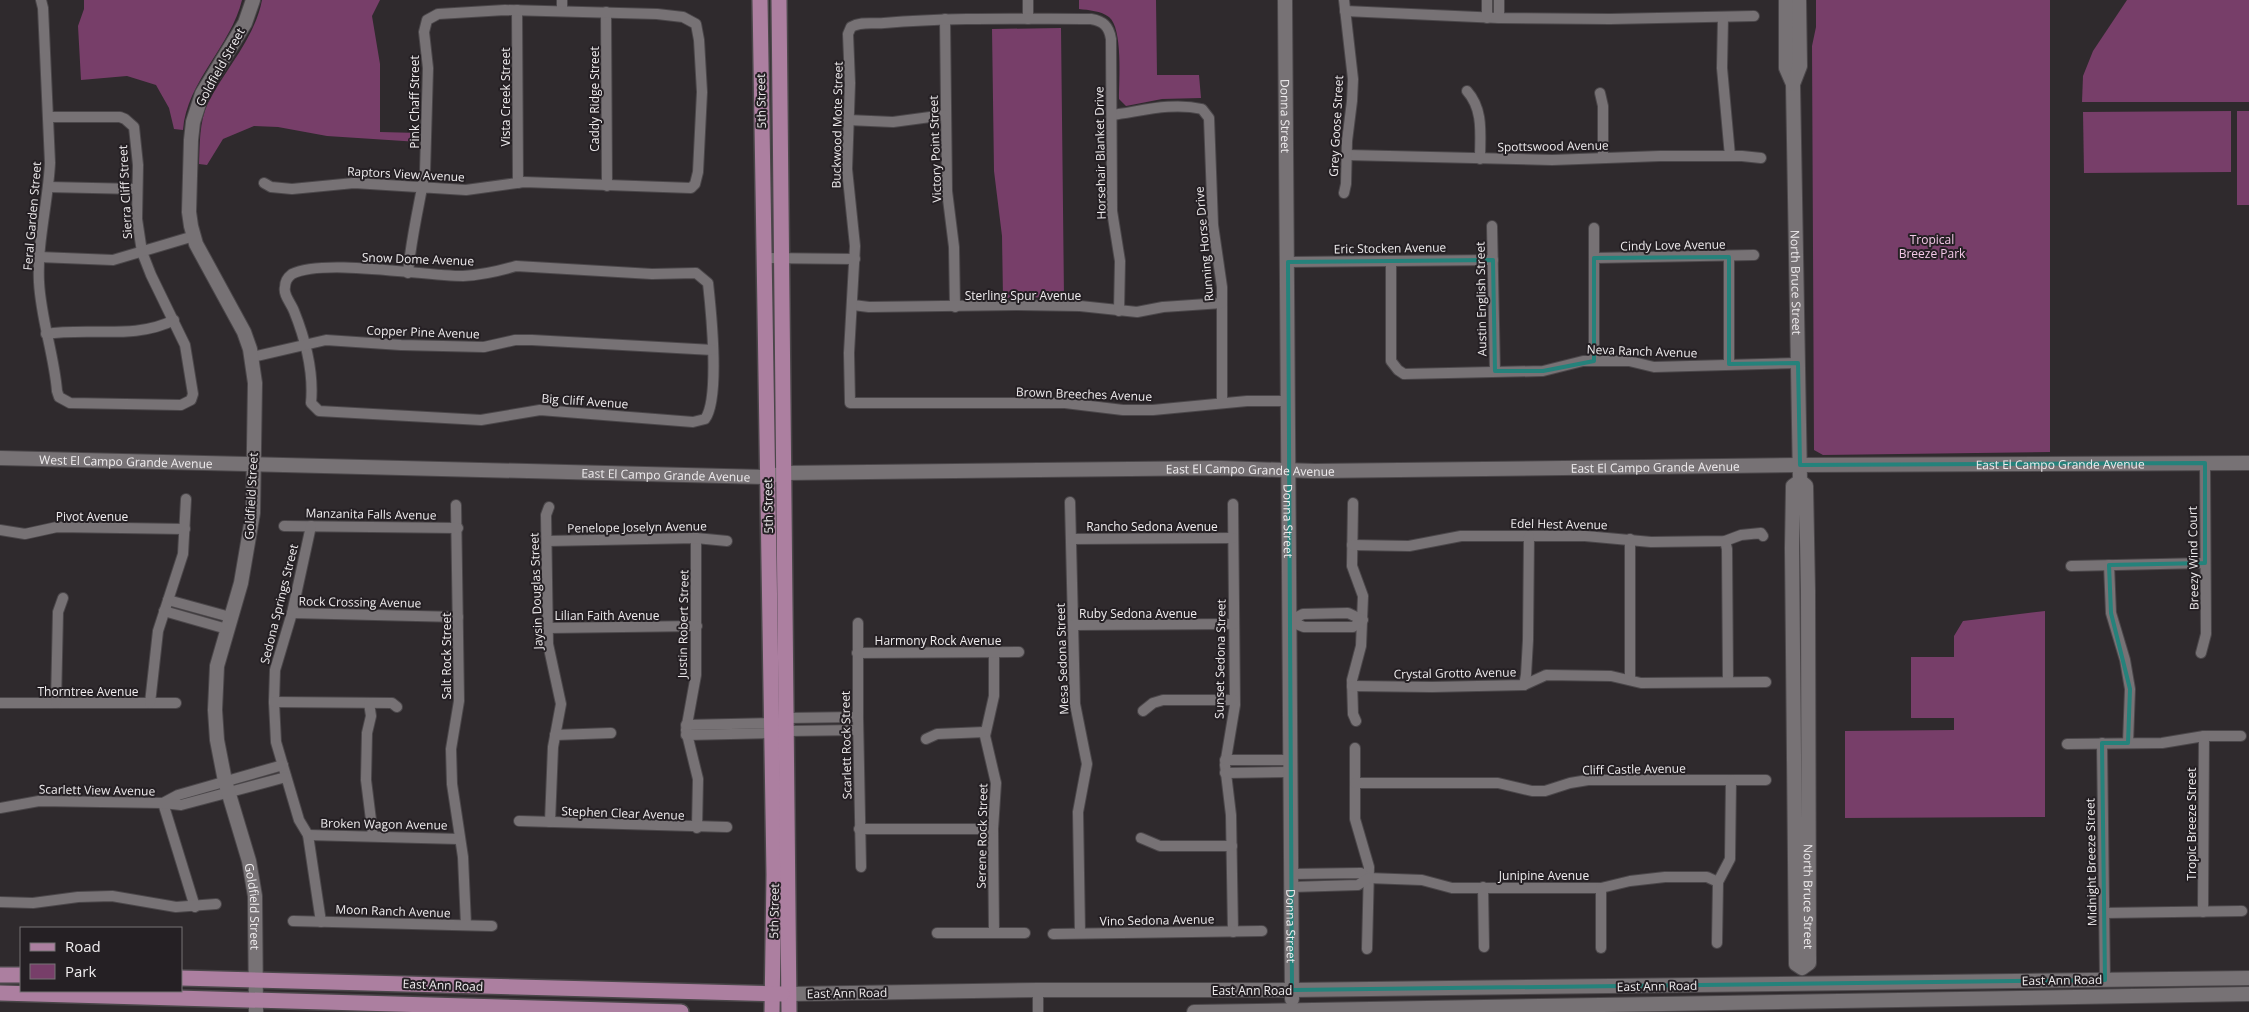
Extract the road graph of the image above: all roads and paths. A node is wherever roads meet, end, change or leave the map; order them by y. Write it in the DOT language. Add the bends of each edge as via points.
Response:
graph roads {
  1 [pos="41,0"];
  2 [pos="253,0"];
  3 [pos="562,0"];
  4 [pos="760,0"];
  5 [pos="779,0"];
  6 [pos="1028,0"];
  7 [pos="1285,0"];
  8 [pos="1487,0"];
  9 [pos="1499,0"];
  10 [pos="1786,0"];
  11 [pos="1800,0"];
  12 [pos="1345,5"];
  13 [pos="517,10"];
  14 [pos="562,11"];
  15 [pos="606,12"];
  16 [pos="1754,16"];
  17 [pos="1723,17"];
  18 [pos="1487,18"];
  19 [pos="1499,18"];
  20 [pos="945,19"];
  21 [pos="1028,19"];
  22 [pos="1793,84"];
  23 [pos="1467,91"];
  24 [pos="1600,93"];
  25 [pos="945,115"];
  26 [pos="1112,115"];
  27 [pos="48,117"];
  28 [pos="848,120"];
  29 [pos="1347,155"];
  30 [pos="1730,156"];
  31 [pos="1603,158"];
  32 [pos="1760,158"];
  33 [pos="1480,159"];
  34 [pos="264,183"];
  35 [pos="518,183"];
  36 [pos="607,186"];
  37 [pos="48,187"];
  38 [pos="422,188"];
  39 [pos="137,190"];
  40 [pos="1344,193"];
  41 [pos="1492,226"];
  42 [pos="1594,228"];
  43 [pos="194,236"];
  44 [pos="142,252"];
  45 [pos="1754,255"];
  46 [pos="39,257"];
  47 [pos="1729,257"];
  48 [pos="764,258"];
  49 [pos="780,258"];
  50 [pos="1594,258"];
  51 [pos="855,259"];
  52 [pos="1391,260"];
  53 [pos="1493,260"];
  54 [pos="1288,262"];
  55 [pos="408,272"];
  56 [pos="1222,302"];
  57 [pos="852,305"];
  58 [pos="955,307"];
  59 [pos="1119,311"];
  60 [pos="174,320"];
  61 [pos="46,334"];
  62 [pos="305,344"];
  63 [pos="713,350"];
  64 [pos="252,357"];
  65 [pos="1594,361"];
  66 [pos="1798,363"];
  67 [pos="1729,364"];
  68 [pos="1495,372"];
  69 [pos="63,400"];
  70 [pos="1287,401"];
  71 [pos="1222,403"];
  72 [pos="850,404"];
  73 [pos="0,458"];
  74 [pos="2205,463"];
  75 [pos="2249,463"];
  76 [pos="252,464"];
  77 [pos="1800,466"];
  78 [pos="1288,470"];
  79 [pos="784,473"];
  80 [pos="767,477"];
  81 [pos="1800,481"];
  82 [pos="186,499"];
  83 [pos="1070,502"];
  84 [pos="1353,503"];
  85 [pos="1233,504"];
  86 [pos="456,505"];
  87 [pos="549,507"];
  88 [pos="284,526"];
  89 [pos="311,526"];
  90 [pos="185,528"];
  91 [pos="458,528"];
  92 [pos="0,530"];
  93 [pos="1529,536"];
  94 [pos="1763,536"];
  95 [pos="696,538"];
  96 [pos="1233,538"];
  97 [pos="1071,539"];
  98 [pos="1630,539"];
  99 [pos="547,541"];
  100 [pos="726,541"];
  101 [pos="1725,541"];
  102 [pos="1352,546"];
  103 [pos="2205,563"];
  104 [pos="2109,565"];
  105 [pos="2071,566"];
  106 [pos="63,598"];
  107 [pos="168,600"];
  108 [pos="164,611"];
  109 [pos="292,613"];
  110 [pos="458,617"];
  111 [pos="1363,620"];
  112 [pos="1289,621"];
  113 [pos="229,623"];
  114 [pos="858,623"];
  115 [pos="1234,624"];
  116 [pos="697,626"];
  117 [pos="1073,626"];
  118 [pos="548,628"];
  119 [pos="994,652"];
  120 [pos="1019,652"];
  121 [pos="857,653"];
  122 [pos="2201,653"];
  123 [pos="1630,680"];
  124 [pos="1728,682"];
  125 [pos="1766,682"];
  126 [pos="1524,684"];
  127 [pos="1352,686"];
  128 [pos="1234,700"];
  129 [pos="274,702"];
  130 [pos="369,702"];
  131 [pos="0,703"];
  132 [pos="56,703"];
  133 [pos="150,703"];
  134 [pos="176,703"];
  135 [pos="397,707"];
  136 [pos="1143,711"];
  137 [pos="858,717"];
  138 [pos="1356,721"];
  139 [pos="779,726"];
  140 [pos="686,730"];
  141 [pos="858,730"];
  142 [pos="985,732"];
  143 [pos="610,733"];
  144 [pos="555,735"];
  145 [pos="2204,736"];
  146 [pos="2241,736"];
  147 [pos="926,739"];
  148 [pos="2128,743"];
  149 [pos="2067,744"];
  150 [pos="2102,744"];
  151 [pos="1355,748"];
  152 [pos="1225,760"];
  153 [pos="283,765"];
  154 [pos="1290,766"];
  155 [pos="1225,773"];
  156 [pos="286,777"];
  157 [pos="1731,780"];
  158 [pos="1766,780"];
  159 [pos="1355,783"];
  160 [pos="227,787"];
  161 [pos="164,803"];
  162 [pos="0,808"];
  163 [pos="519,821"];
  164 [pos="550,822"];
  165 [pos="697,828"];
  166 [pos="727,828"];
  167 [pos="859,829"];
  168 [pos="993,829"];
  169 [pos="308,835"];
  170 [pos="373,836"];
  171 [pos="1141,838"];
  172 [pos="459,839"];
  173 [pos="1232,846"];
  174 [pos="861,867"];
  175 [pos="1368,878"];
  176 [pos="1291,881"];
  177 [pos="1718,882"];
  178 [pos="1483,887"];
  179 [pos="1600,888"];
  180 [pos="0,902"];
  181 [pos="216,904"];
  182 [pos="194,907"];
  183 [pos="2242,911"];
  184 [pos="2203,912"];
  185 [pos="2104,913"];
  186 [pos="293,921"];
  187 [pos="321,922"];
  188 [pos="466,925"];
  189 [pos="492,926"];
  190 [pos="1233,932"];
  191 [pos="1262,932"];
  192 [pos="938,933"];
  193 [pos="1080,933"];
  194 [pos="994,934"];
  195 [pos="1025,934"];
  196 [pos="1053,934"];
  197 [pos="1717,943"];
  198 [pos="1484,947"];
  199 [pos="1601,948"];
  200 [pos="1367,949"];
  201 [pos="1802,970"];
  202 [pos="0,975"];
  203 [pos="20,975"];
  204 [pos="182,978"];
  205 [pos="2249,978"];
  206 [pos="256,980"];
  207 [pos="2105,980"];
  208 [pos="1802,984"];
  209 [pos="520,987"];
  210 [pos="1038,990"];
  211 [pos="1292,990"];
  212 [pos="0,993"];
  213 [pos="790,994"];
  214 [pos="2249,994"];
  215 [pos="772,995"];
  216 [pos="256,1006"];
  217 [pos="463,1006"];
  218 [pos="1801,1007"];
  219 [pos="1660,1008"];
  220 [pos="1292,1011"];
  221 [pos="681,1012"];
  222 [pos="772,1012"];
  223 [pos="789,1012"];
  224 [pos="1038,1012"];
  225 [pos="1194,1012"];
  1 -- 27 [label="street, Feral Garden Street"];
  2 -- 43 [label="street, Goldfield Street" via="245,23 202,94 194,115 190,212"];
  3 -- 14 [label="street"];
  4 -- 48 [label="main road, 5th Street"];
  5 -- 49 [label="main road, 5th Street"];
  6 -- 21 [label="street"];
  7 -- 54 [label="street, Donna Street"];
  8 -- 18 [label="street"];
  9 -- 19 [label="street"];
  10 -- 22 [label="street, North Bruce Street" via="1786,68"];
  11 -- 22 [label="street, North Bruce Street" via="1800,66"];
  12 -- 18 [label="street"];
  12 -- 29 [label="street, Grey Goose Street" via="1353,79"];
  13 -- 14 [label="street"];
  13 -- 35 [label="street, Vista Creek Street"];
  13 -- 38 [label="street, Pink Chaff Street" via="438,14 427,20 424,32 428,68 427,148"];
  14 -- 15 [label="street"];
  15 -- 36 [label="street, Caddy Ridge Street"];
  15 -- 36 [label="street, Raptors View Avenue" via="657,14 692,21 698,28 702,92 698,172 691,188"];
  16 -- 17 [label="street"];
  17 -- 19 [label="street"];
  17 -- 30 [label="street" via="1722,68"];
  18 -- 19 [label="street"];
  20 -- 21 [label="street"];
  20 -- 25 [label="street, Victory Point Street"];
  20 -- 28 [label="street, Buckwood Mote Street" via="862,23 851,28 848,34"];
  21 -- 26 [label="street, Horsehair Blanket Drive" via="1091,19 1106,24 1111,38"];
  22 -- 66 [label="street, North Bruce Street"];
  23 -- 33 [label="street" via="1480,115"];
  24 -- 31 [label="street"];
  25 -- 28 [label="street" via="893,122"];
  25 -- 58 [label="street, Victory Point Street"];
  26 -- 56 [label="street, Running Horse Drive" via="1166,106 1202,109 1206,114 1211,125 1212,210"];
  26 -- 59 [label="street, Horsehair Blanket Drive" via="1112,211 1120,261"];
  27 -- 37 [label="street, Feral Garden Street"];
  27 -- 39 [label="street, Sierra Cliff Street" via="120,117 131,123 138,165"];
  28 -- 51 [label="street, Buckwood Mote Street" via="848,196"];
  29 -- 33 [label="street, Spottswood Avenue"];
  29 -- 40 [label="street, Grey Goose Street"];
  30 -- 31 [label="street, Spottswood Avenue"];
  30 -- 32 [label="street, Spottswood Avenue"];
  31 -- 33 [label="street, Spottswood Avenue"];
  34 -- 38 [label="street, Raptors View Avenue" via="292,190 341,183"];
  35 -- 36 [label="street, Raptors View Avenue"];
  35 -- 38 [label="street, Raptors View Avenue" via="466,190"];
  37 -- 39 [label="street"];
  37 -- 46 [label="street, Feral Garden Street"];
  38 -- 55 [label="street, Pink Chaff Street"];
  39 -- 44 [label="street, Sierra Cliff Street"];
  41 -- 53 [label="street, Austin English Street"];
  42 -- 50 [label="street"];
  43 -- 44 [label="street"];
  43 -- 64 [label="street, Goldfield Street" via="244,332"];
  44 -- 46 [label="street" via="114,260"];
  44 -- 60 [label="street, Sierra Cliff Street"];
  45 -- 47 [label="street, Cindy Love Avenue"];
  46 -- 61 [label="street, Feral Garden Street" via="40,307"];
  47 -- 50 [label="street, Cindy Love Avenue"];
  47 -- 67 [label="street"];
  48 -- 49 [label="street"];
  48 -- 80 [label="main road, 5th Street"];
  49 -- 51 [label="street"];
  49 -- 79 [label="main road, 5th Street"];
  50 -- 65 [label="street"];
  51 -- 57 [label="street, Buckwood Mote Street"];
  52 -- 53 [label="street, Eric Stocken Avenue"];
  52 -- 54 [label="street, Eric Stocken Avenue"];
  52 -- 68 [label="street, Neva Ranch Avenue" via="1391,361 1398,370 1404,374"];
  53 -- 68 [label="street, Austin English Street"];
  54 -- 70 [label="street, Donna Street"];
  55 -- 62 [label="street, Snow Dome Avenue" via="323,268 287,278 285,294"];
  55 -- 63 [label="street, Snow Dome Avenue" via="464,276 528,266 652,274 696,273 708,283"];
  56 -- 59 [label="street, Sterling Spur Avenue" via="1137,312"];
  56 -- 71 [label="street, Running Horse Drive"];
  57 -- 58 [label="street, Sterling Spur Avenue" via="869,308"];
  57 -- 72 [label="street, Buckwood Mote Street"];
  58 -- 59 [label="street, Sterling Spur Avenue" via="1072,306"];
  60 -- 61 [label="street" via="155,329 136,332 68,331"];
  60 -- 69 [label="street, Sierra Cliff Street" via="185,345 192,386 191,400 181,405 70,403"];
  61 -- 69 [label="street, Feral Garden Street" via="57,391"];
  62 -- 63 [label="street, Copper Pine Avenue" via="341,340 484,347 532,340"];
  62 -- 63 [label="street, Big Cliff Avenue" via="311,363 311,404 319,411 481,420 540,410 692,422 705,419 710,411"];
  62 -- 64 [label="street, Copper Pine Avenue"];
  64 -- 76 [label="street, Goldfield Street" via="255,383"];
  65 -- 67 [label="street, Neva Ranch Avenue" via="1629,361 1654,366"];
  65 -- 68 [label="street, Neva Ranch Avenue" via="1543,371"];
  66 -- 67 [label="street, Neva Ranch Avenue"];
  66 -- 77 [label="street, North Bruce Street"];
  70 -- 71 [label="street, Brown Breeches Avenue"];
  70 -- 78 [label="street, Donna Street"];
  71 -- 72 [label="street, Brown Breeches Avenue" via="1153,410 1065,404"];
  73 -- 76 [label="street, West El Campo Grande Avenue"];
  74 -- 75 [label="street, East El Campo Grande Avenue"];
  74 -- 77 [label="street, East El Campo Grande Avenue"];
  74 -- 103 [label="street, Breezy Wind Court"];
  76 -- 80 [label="street, East El Campo Grande Avenue"];
  76 -- 113 [label="street, Goldfield Street" via="248,548"];
  77 -- 78 [label="street, East El Campo Grande Avenue"];
  77 -- 81 [label="street, North Bruce Street"];
  78 -- 79 [label="street, East El Campo Grande Avenue"];
  78 -- 112 [label="street, Donna Street"];
  79 -- 80 [label="street, East El Campo Grande Avenue"];
  79 -- 139 [label="main road, 5th Street"];
  80 -- 139 [label="main road, 5th Street" via="770,676"];
  81 -- 81 [label="street, North Bruce Street" via="1792,486 1792,548 1796,964 1802,968 1809,963 1808,610 1806,486"];
  82 -- 90 [label="street"];
  83 -- 97 [label="street, Mesa Sedona Street"];
  84 -- 102 [label="street"];
  85 -- 96 [label="street, Sunset Sedona Street"];
  86 -- 91 [label="street, Salt Rock Street"];
  87 -- 99 [label="street, Jaysin Douglas Street" via="546,515"];
  88 -- 89 [label="street, Manzanita Falls Avenue"];
  89 -- 91 [label="street, Manzanita Falls Avenue"];
  89 -- 109 [label="street, Sedona Springs Street"];
  90 -- 92 [label="street, Pivot Avenue" via="57,527 26,534"];
  90 -- 107 [label="street" via="183,554"];
  91 -- 110 [label="street, Salt Rock Street"];
  93 -- 98 [label="street, Edel Hest Avenue"];
  93 -- 102 [label="street, Edel Hest Avenue" via="1461,536 1409,546"];
  93 -- 126 [label="street" via="1528,640"];
  94 -- 101 [label="street, Edel Hest Avenue" via="1741,535"];
  95 -- 99 [label="street, Penelope Joselyn Avenue"];
  95 -- 100 [label="street, Penelope Joselyn Avenue"];
  95 -- 116 [label="street, Justin Robert Street"];
  96 -- 97 [label="street, Rancho Sedona Avenue"];
  96 -- 115 [label="street, Sunset Sedona Street"];
  97 -- 117 [label="street, Mesa Sedona Street"];
  98 -- 101 [label="street, Edel Hest Avenue" via="1651,542"];
  98 -- 123 [label="street"];
  99 -- 118 [label="street, Jaysin Douglas Street"];
  101 -- 124 [label="street"];
  102 -- 111 [label="street" via="1352,566 1363,596"];
  103 -- 104 [label="street"];
  103 -- 122 [label="street, Breezy Wind Court" via="2206,634"];
  104 -- 105 [label="street"];
  104 -- 148 [label="street" via="2110,613 2125,660 2130,689"];
  106 -- 132 [label="street" via="58,612"];
  107 -- 108 [label="street"];
  107 -- 113 [label="street"];
  108 -- 113 [label="street"];
  108 -- 133 [label="street" via="158,631"];
  109 -- 110 [label="street, Rock Crossing Avenue"];
  109 -- 129 [label="street, Sedona Springs Street" via="275,670"];
  110 -- 172 [label="street, Salt Rock Street" via="459,700 451,749"];
  111 -- 112 [label="street" via="1353,627 1304,627"];
  111 -- 127 [label="street"];
  112 -- 154 [label="street, Donna Street"];
  113 -- 160 [label="street, Goldfield Street" via="217,666 215,710 217,740"];
  114 -- 121 [label="street, Scarlett Rock Street"];
  115 -- 117 [label="street, Ruby Sedona Avenue"];
  115 -- 128 [label="street, Sunset Sedona Street"];
  116 -- 118 [label="street, Lilian Faith Avenue"];
  116 -- 140 [label="street, Justin Robert Street" via="696,675"];
  117 -- 193 [label="street, Mesa Sedona Street" via="1075,714 1087,764 1078,812"];
  118 -- 144 [label="street, Jaysin Douglas Street" via="548,644 561,704"];
  119 -- 120 [label="street, Harmony Rock Avenue"];
  119 -- 121 [label="street, Harmony Rock Avenue"];
  119 -- 142 [label="street, Serene Rock Street" via="994,696"];
  121 -- 137 [label="street, Scarlett Rock Street"];
  123 -- 124 [label="street, Crystal Grotto Avenue" via="1640,683"];
  123 -- 126 [label="street, Crystal Grotto Avenue" via="1611,676 1546,675"];
  124 -- 125 [label="street, Crystal Grotto Avenue"];
  126 -- 127 [label="street, Crystal Grotto Avenue"];
  127 -- 138 [label="street"];
  128 -- 136 [label="street" via="1163,700 1152,703"];
  128 -- 152 [label="street, Sunset Sedona Street"];
  129 -- 130 [label="street"];
  129 -- 153 [label="street, Sedona Springs Street" via="276,742"];
  130 -- 135 [label="street"];
  130 -- 170 [label="street" via="371,716 367,733 366,780"];
  131 -- 132 [label="street, Thorntree Avenue"];
  132 -- 133 [label="street, Thorntree Avenue"];
  133 -- 134 [label="street, Thorntree Avenue"];
  137 -- 139 [label="street"];
  137 -- 141 [label="street, Scarlett Rock Street"];
  139 -- 140 [label="street"];
  139 -- 141 [label="street"];
  139 -- 213 [label="main road, 5th Street" via="787,782"];
  139 -- 215 [label="main road, 5th Street"];
  140 -- 165 [label="street, Justin Robert Street" via="698,779"];
  141 -- 167 [label="street, Scarlett Rock Street"];
  142 -- 147 [label="street" via="937,734"];
  142 -- 168 [label="street, Serene Rock Street" via="996,783"];
  143 -- 144 [label="street"];
  144 -- 164 [label="street, Jaysin Douglas Street"];
  145 -- 146 [label="street"];
  145 -- 148 [label="street" via="2162,743"];
  145 -- 184 [label="street, Tropic Breeze Street"];
  148 -- 150 [label="street"];
  149 -- 150 [label="street"];
  150 -- 185 [label="street, Midnight Breeze Street"];
  151 -- 159 [label="street"];
  152 -- 154 [label="street"];
  152 -- 155 [label="street, Sunset Sedona Street"];
  153 -- 156 [label="street, Sedona Springs Street"];
  153 -- 160 [label="street"];
  154 -- 155 [label="street"];
  154 -- 176 [label="street, Donna Street"];
  155 -- 173 [label="street, Sunset Sedona Street"];
  156 -- 160 [label="street"];
  156 -- 169 [label="street, Sedona Springs Street" via="298,820"];
  157 -- 158 [label="street, Cliff Castle Avenue"];
  157 -- 159 [label="street, Cliff Castle Avenue" via="1588,780 1546,791 1498,783"];
  157 -- 177 [label="street" via="1730,858"];
  159 -- 175 [label="street" via="1355,819 1369,867"];
  160 -- 161 [label="street, Scarlett View Avenue" via="181,805"];
  160 -- 206 [label="street, Goldfield Street" via="250,860 255,896"];
  161 -- 162 [label="street, Scarlett View Avenue" via="38,801"];
  161 -- 182 [label="street"];
  163 -- 164 [label="street, Stephen Clear Avenue"];
  164 -- 165 [label="street, Stephen Clear Avenue"];
  165 -- 166 [label="street, Stephen Clear Avenue"];
  167 -- 168 [label="street"];
  167 -- 174 [label="street, Scarlett Rock Street"];
  168 -- 194 [label="street, Serene Rock Street"];
  169 -- 170 [label="street, Broken Wagon Avenue"];
  169 -- 187 [label="street, Sedona Springs Street"];
  170 -- 172 [label="street, Broken Wagon Avenue"];
  171 -- 173 [label="street" via="1160,846"];
  172 -- 188 [label="street, Salt Rock Street" via="463,857"];
  173 -- 190 [label="street, Sunset Sedona Street"];
  175 -- 176 [label="street, Junipine Avenue" via="1361,873"];
  175 -- 178 [label="street, Junipine Avenue" via="1422,880 1452,888"];
  175 -- 200 [label="street"];
  176 -- 211 [label="street, Donna Street"];
  177 -- 179 [label="street, Junipine Avenue" via="1707,878 1665,877"];
  177 -- 197 [label="street"];
  178 -- 179 [label="street, Junipine Avenue"];
  178 -- 198 [label="street"];
  179 -- 199 [label="street"];
  180 -- 182 [label="street" via="32,903 112,896"];
  181 -- 182 [label="street"];
  183 -- 184 [label="street"];
  184 -- 185 [label="street"];
  185 -- 207 [label="street, Midnight Breeze Street"];
  186 -- 187 [label="street, Moon Ranch Avenue"];
  187 -- 188 [label="street, Moon Ranch Avenue"];
  188 -- 189 [label="street, Moon Ranch Avenue"];
  190 -- 191 [label="street, Vino Sedona Avenue"];
  190 -- 193 [label="street, Vino Sedona Avenue"];
  192 -- 194 [label="street"];
  193 -- 196 [label="street, Vino Sedona Avenue"];
  194 -- 195 [label="street"];
  201 -- 208 [label="street"];
  202 -- 203 [label="main road"];
  204 -- 206 [label="main road, East Ann Road"];
  205 -- 207 [label="street, East Ann Road"];
  206 -- 209 [label="main road, East Ann Road"];
  206 -- 216 [label="street, Goldfield Street"];
  207 -- 208 [label="street, East Ann Road"];
  208 -- 211 [label="street, East Ann Road"];
  208 -- 218 [label="street"];
  209 -- 215 [label="main road, East Ann Road"];
  209 -- 217 [label="main road" via="518,995 513,998"];
  210 -- 211 [label="street, East Ann Road"];
  210 -- 213 [label="street, East Ann Road"];
  210 -- 224 [label="street"];
  211 -- 220 [label="street, Donna Street"];
  212 -- 216 [label="main road, East Ann Road"];
  213 -- 215 [label="main road, East Ann Road"];
  213 -- 223 [label="main road, 5th Street"];
  214 -- 218 [label="street, East Ann Road"];
  215 -- 222 [label="main road, 5th Street"];
  216 -- 217 [label="main road, East Ann Road"];
  217 -- 221 [label="main road, East Ann Road"];
  218 -- 219 [label="street, East Ann Road"];
  219 -- 220 [label="street, East Ann Road"];
  220 -- 225 [label="street, East Ann Road"];
}
